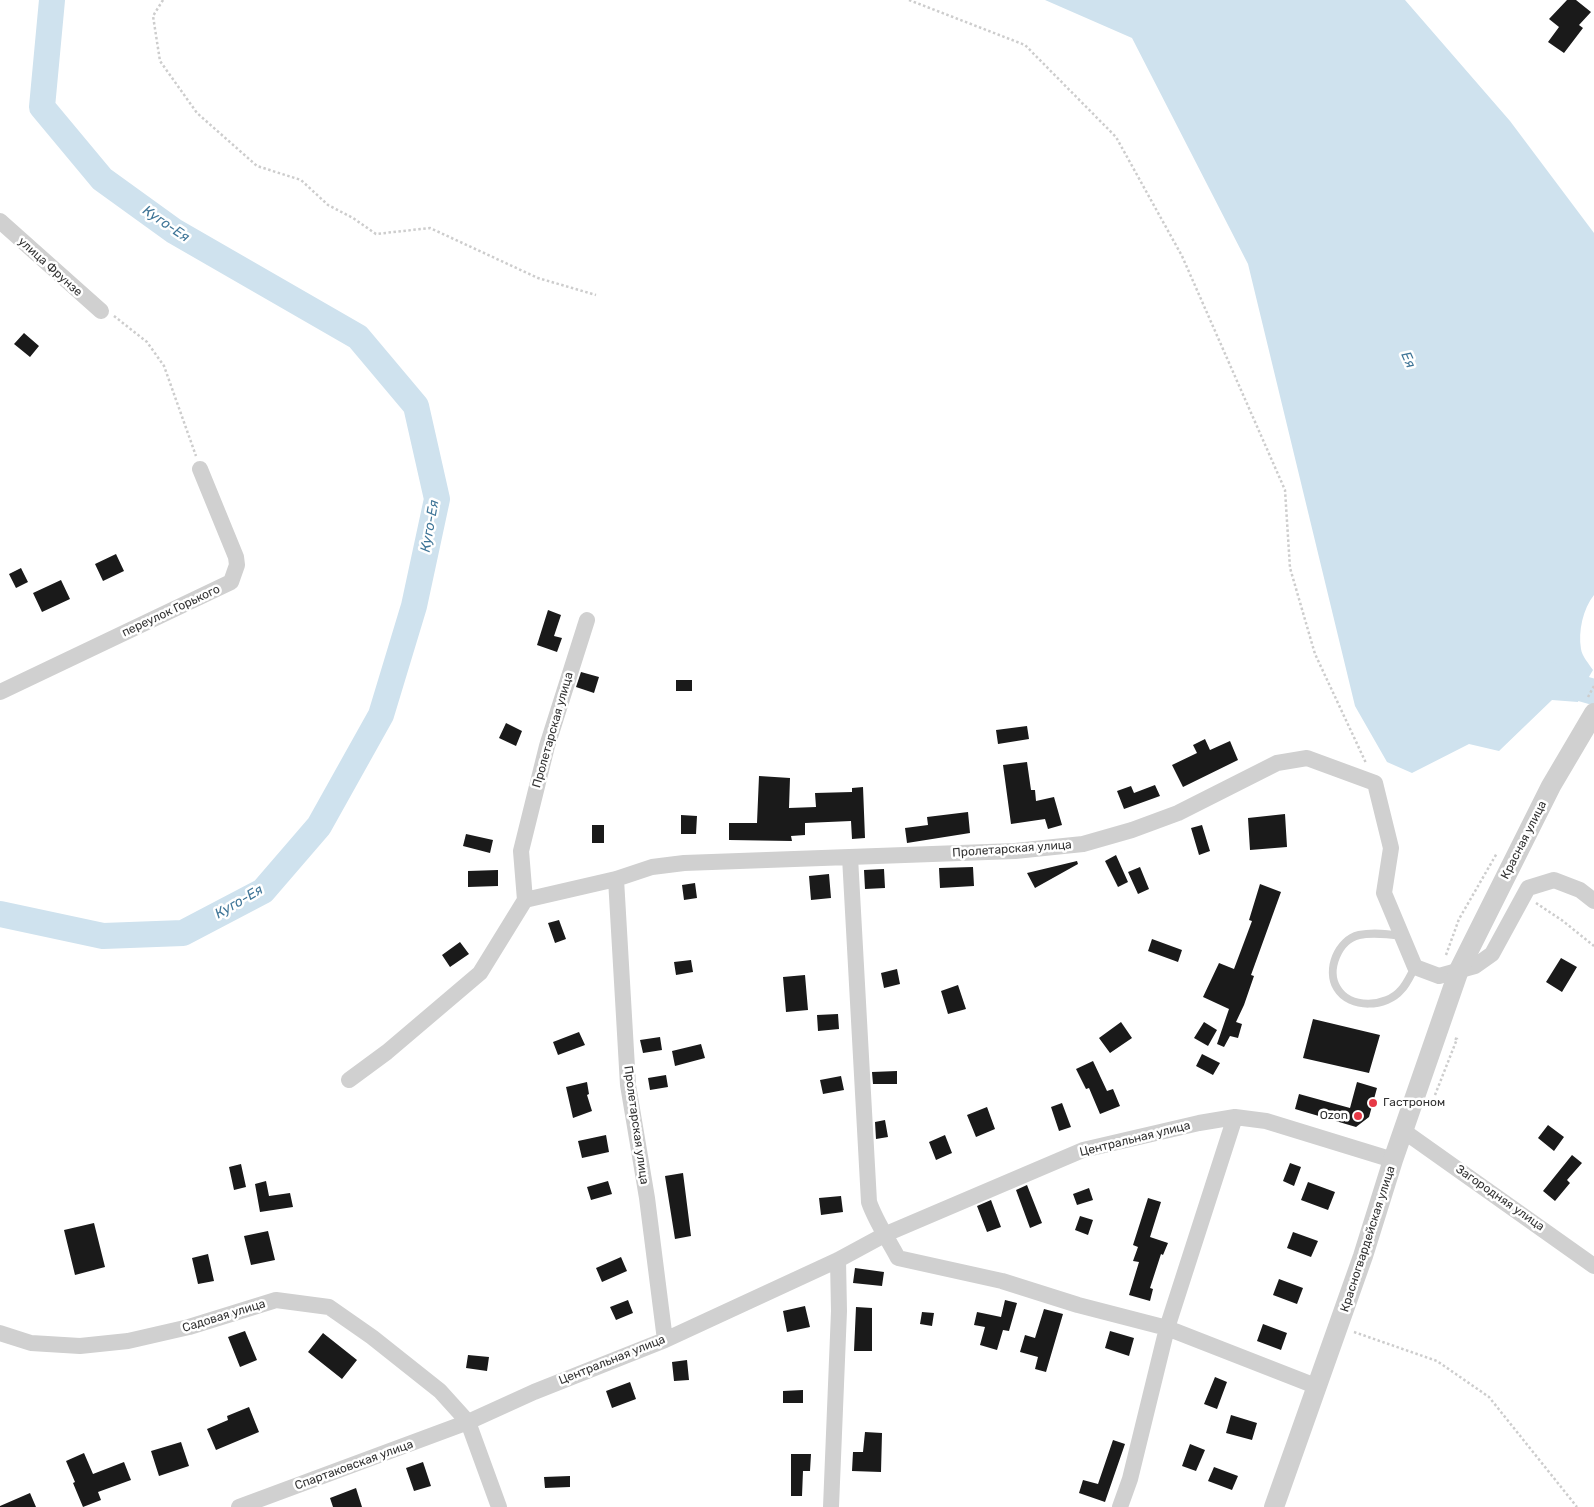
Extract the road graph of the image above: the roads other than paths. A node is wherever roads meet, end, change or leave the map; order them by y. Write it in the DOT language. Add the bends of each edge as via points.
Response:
graph roads {
  1 [pos="0,221"];
  2 [pos="101,311"];
  3 [pos="200,469"];
  4 [pos="587,620"];
  5 [pos="0,692"];
  6 [pos="1594,713"];
  7 [pos="850,857"];
  8 [pos="616,879"];
  9 [pos="524,900"];
  10 [pos="1594,901"];
  11 [pos="1404,937"];
  12 [pos="1415,967"];
  13 [pos="1460,970"];
  14 [pos="349,1080"];
  15 [pos="1235,1117"];
  16 [pos="1404,1132"];
  17 [pos="1393,1160"];
  18 [pos="886,1234"];
  19 [pos="838,1260"];
  20 [pos="1594,1266"];
  21 [pos="1167,1328"];
  22 [pos="0,1333"];
  23 [pos="664,1340"];
  24 [pos="1318,1387"];
  25 [pos="468,1422"];
  26 [pos="239,1507"];
  27 [pos="499,1507"];
  28 [pos="831,1507"];
  29 [pos="1120,1507"];
  30 [pos="1274,1507"];
  1 -- 2 [label="street, улица Фрунзе"];
  3 -- 5 [label="street, переулок Горького" via="236,557 238,565 231,582"];
  4 -- 9 [label="street, Пролетарская улица" via="547,746 520,851"];
  6 -- 13 [label="street, Красная улица" via="1492,881"];
  7 -- 8 [label="street, Пролетарская улица" via="684,863 652,867"];
  7 -- 11 [label="street, Пролетарская улица" via="1015,851 1082,844 1178,813 1276,764 1307,758 1375,783 1391,848 1384,893"];
  7 -- 18 [label="street" via="869,1202 875,1220"];
  8 -- 9 [label="street, Пролетарская улица"];
  8 -- 23 [label="street, Пролетарская улица" via="628,1085 647,1198"];
  9 -- 14 [label="street" via="480,973"];
  10 -- 13 [label="street" via="1580,890 1554,880 1528,888 1492,954 1475,966"];
  11 -- 12 [label="street"];
  11 -- 12 [label="lane" via="1358,935 1339,950 1332,968 1337,989 1353,1002 1377,1004 1401,991"];
  12 -- 13 [label="street" via="1439,976"];
  13 -- 16 [label="street, Красногвардейская улица"];
  15 -- 17 [label="street, Центральная улица" via="1266,1121"];
  15 -- 18 [label="street, Центральная улица" via="1083,1150"];
  15 -- 21 [label="street"];
  16 -- 17 [label="street, Красногвардейская улица"];
  16 -- 20 [label="street, Загородняя улица"];
  17 -- 24 [label="street, Красногвардейская улица"];
  18 -- 19 [label="street, Центральная улица"];
  18 -- 21 [label="street" via="898,1258 1002,1281"];
  19 -- 23 [label="street, Центральная улица"];
  19 -- 28 [label="street"];
  21 -- 24 [label="street"];
  21 -- 29 [label="street" via="1130,1479"];
  22 -- 25 [label="street, Садовая улица" via="31,1344 80,1346 137,1339 189,1327 276,1300 329,1307 440,1392"];
  23 -- 25 [label="street, Центральная улица"];
  24 -- 30 [label="street, Красногвардейская улица"];
  25 -- 26 [label="street, Спартаковская улица"];
  25 -- 27 [label="street"];
}
